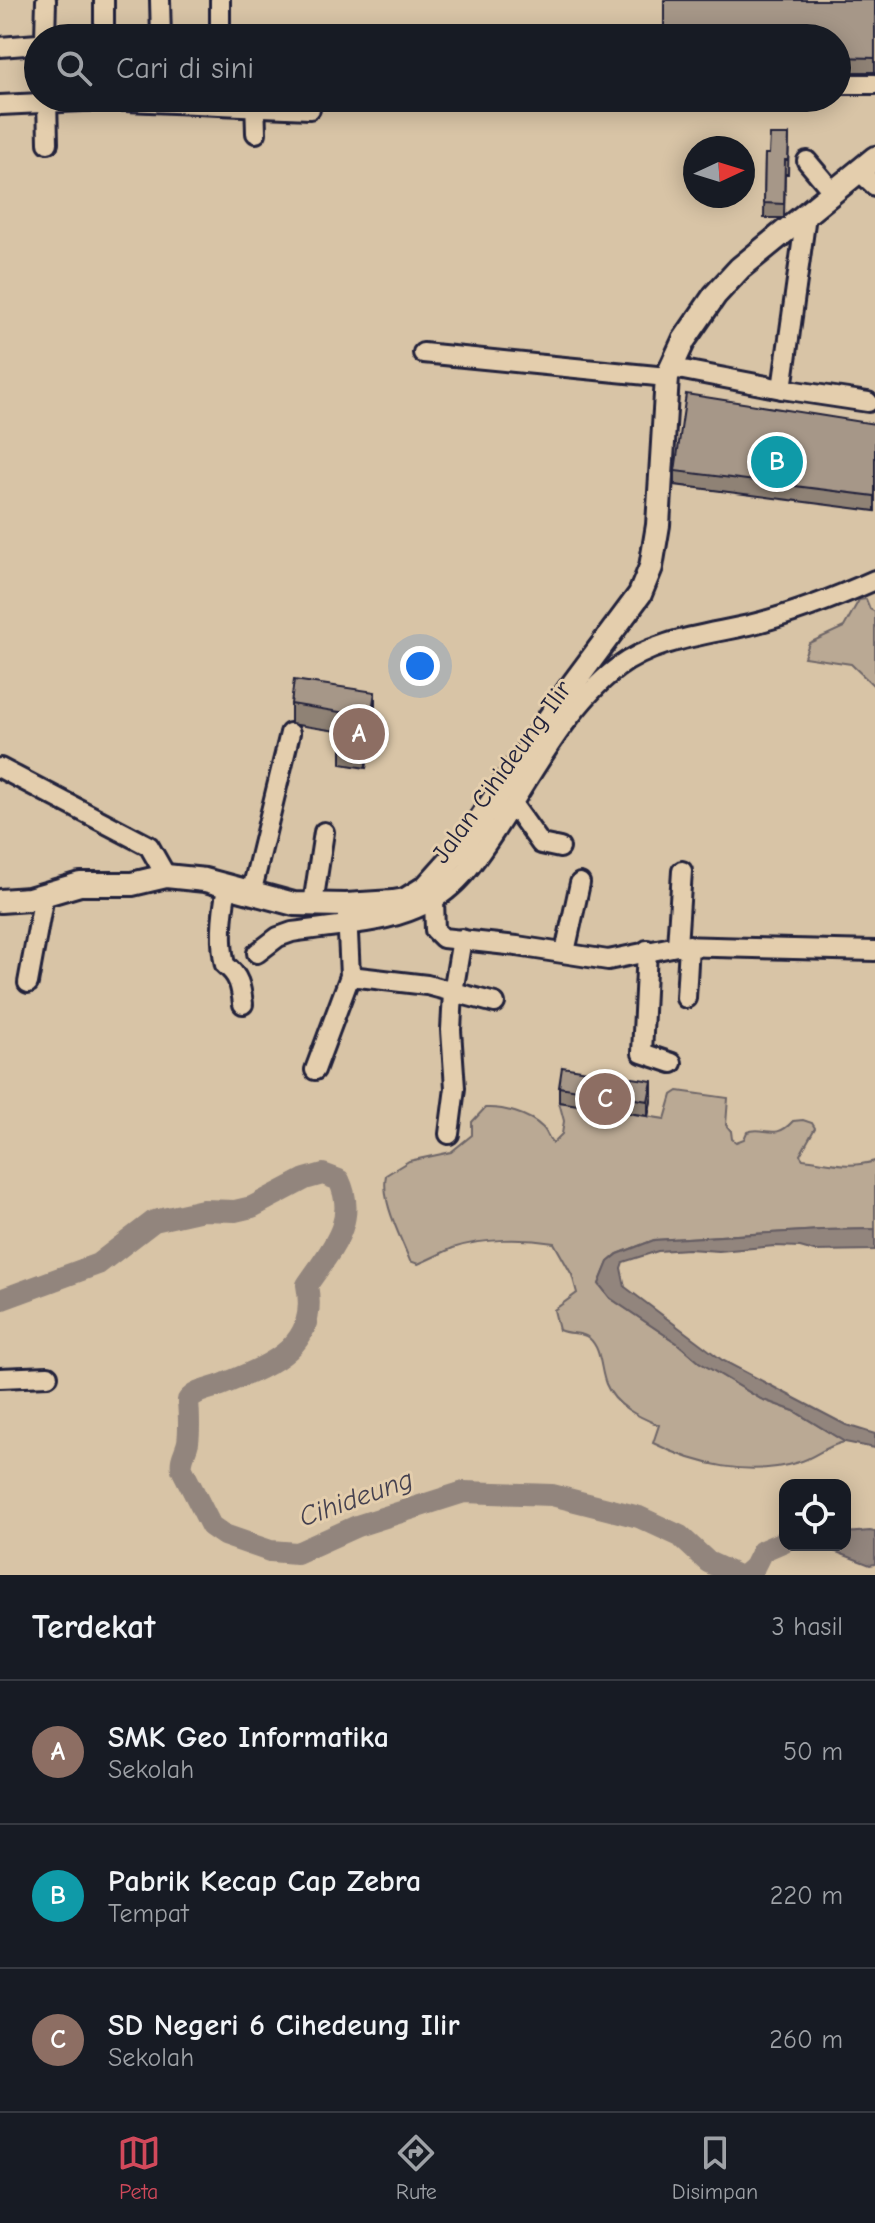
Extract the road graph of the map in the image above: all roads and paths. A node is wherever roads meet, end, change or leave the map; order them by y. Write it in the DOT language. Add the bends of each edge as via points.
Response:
graph roads {
  1 [pos="46,0"];
  2 [pos="104,0"];
  3 [pos="160,0"];
  4 [pos="220,0"];
  5 [pos="45,24"];
  6 [pos="104,24"];
  7 [pos="161,24"];
  8 [pos="220,24"];
  9 [pos="24,45"];
  10 [pos="0,47"];
  11 [pos="851,84"];
  12 [pos="875,84"];
  13 [pos="24,102"];
  14 [pos="0,105"];
  15 [pos="47,112"];
  16 [pos="256,112"];
  17 [pos="256,133"];
  18 [pos="48,143"];
  19 [pos="807,161"];
  20 [pos="870,172"];
  21 [pos="833,192"];
  22 [pos="806,215"];
  23 [pos="423,353"];
  24 [pos="670,372"];
  25 [pos="782,389"];
  26 [pos="868,402"];
  27 [pos="665,404"];
  28 [pos="689,407"];
  29 [pos="875,580"];
  30 [pos="597,652"];
  31 [pos="617,668"];
  32 [pos="290,733"];
  33 [pos="0,768"];
  34 [pos="513,805"];
  35 [pos="324,832"];
  36 [pos="560,848"];
  37 [pos="164,871"];
  38 [pos="682,871"];
  39 [pos="580,883"];
  40 [pos="227,888"];
  41 [pos="251,894"];
  42 [pos="44,895"];
  43 [pos="434,900"];
  44 [pos="0,901"];
  45 [pos="313,904"];
  46 [pos="348,915"];
  47 [pos="462,939"];
  48 [pos="683,946"];
  49 [pos="647,950"];
  50 [pos="875,951"];
  51 [pos="565,952"];
  52 [pos="257,953"];
  53 [pos="350,976"];
  54 [pos="28,983"];
  55 [pos="453,992"];
  56 [pos="686,998"];
  57 [pos="495,1003"];
  58 [pos="243,1004"];
  59 [pos="672,1063"];
  60 [pos="315,1070"];
  61 [pos="449,1134"];
  62 [pos="48,1376"];
  63 [pos="0,1378"];
  1 -- 5 [label="street"];
  2 -- 6 [label="street"];
  3 -- 7 [label="street"];
  4 -- 8 [label="street"];
  9 -- 10 [label="street"];
  11 -- 12 [label="street"];
  13 -- 14 [label="street"];
  15 -- 18 [label="street"];
  16 -- 17 [label="street"];
  19 -- 21 [label="street"];
  20 -- 21 [label="main road"];
  21 -- 22 [label="main road"];
  22 -- 24 [label="main road" via="768,243 715,295 684,340"];
  22 -- 25 [label="street"];
  23 -- 24 [label="street"];
  24 -- 25 [label="street"];
  24 -- 27 [label="main road"];
  25 -- 26 [label="street"];
  27 -- 28 [label="street"];
  27 -- 30 [label="main road" via="651,567 634,604"];
  29 -- 31 [label="street, Jalan Cihideung Ilir" via="751,624 651,650"];
  30 -- 31 [label="street"];
  30 -- 46 [label="main road" via="435,878 405,900"];
  31 -- 34 [label="street, Jalan Cihideung Ilir" via="579,705"];
  32 -- 41 [label="street"];
  33 -- 37 [label="street" via="149,846"];
  34 -- 36 [label="street" via="541,844"];
  34 -- 43 [label="street, Jalan Cihideung Ilir" via="469,869"];
  35 -- 45 [label="street"];
  37 -- 40 [label="main road"];
  37 -- 42 [label="main road" via="132,884 80,884"];
  38 -- 48 [label="street"];
  39 -- 51 [label="street"];
  40 -- 41 [label="main road"];
  40 -- 58 [label="street" via="223,960 240,983"];
  41 -- 45 [label="main road"];
  42 -- 44 [label="main road"];
  42 -- 54 [label="street"];
  43 -- 46 [label="street, Jalan Cihideung Ilir" via="393,917"];
  43 -- 47 [label="street" via="438,936"];
  45 -- 46 [label="main road"];
  46 -- 52 [label="street, Jalan Cihideung Ilir" via="278,937"];
  46 -- 53 [label="street"];
  47 -- 51 [label="street"];
  47 -- 55 [label="street"];
  48 -- 49 [label="street"];
  48 -- 50 [label="street"];
  48 -- 56 [label="street"];
  49 -- 51 [label="street" via="608,960"];
  49 -- 59 [label="street" via="642,1053"];
  53 -- 55 [label="street"];
  53 -- 60 [label="street"];
  55 -- 57 [label="street"];
  55 -- 61 [label="street" via="455,1076"];
  62 -- 63 [label="street"];
}
